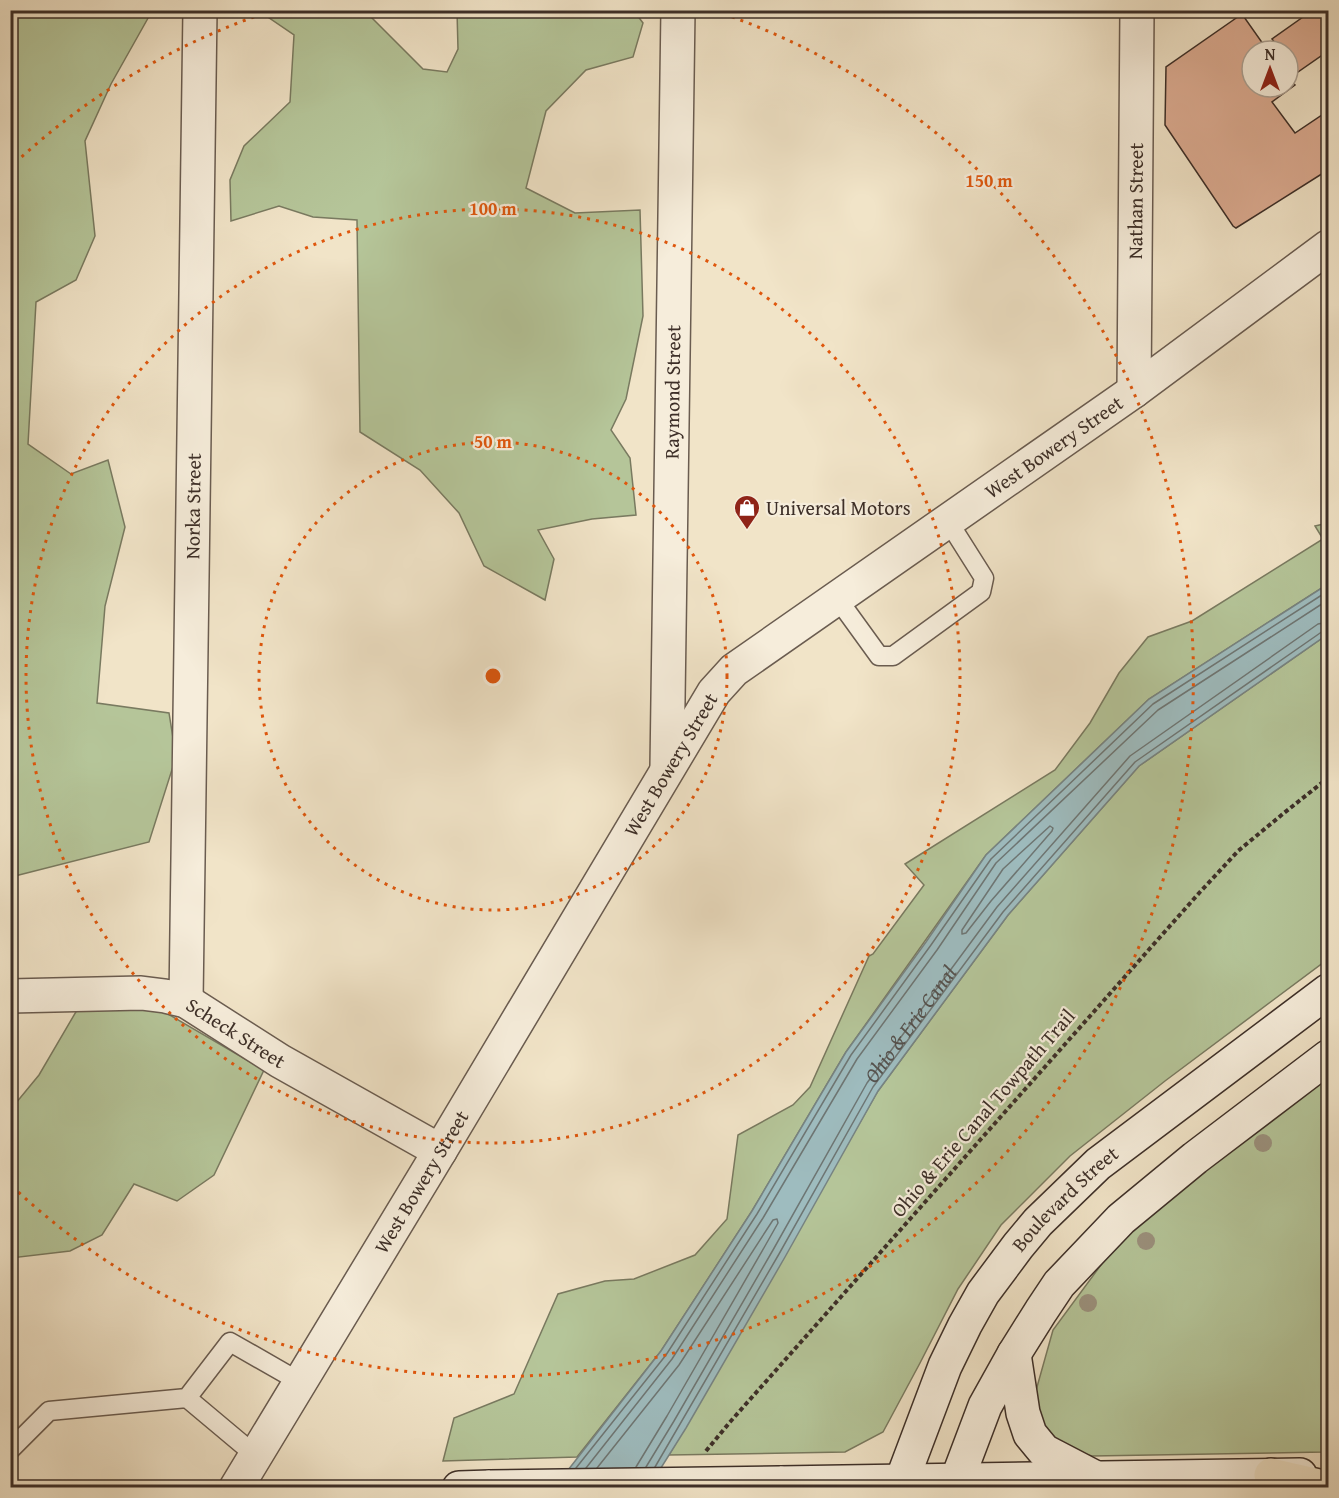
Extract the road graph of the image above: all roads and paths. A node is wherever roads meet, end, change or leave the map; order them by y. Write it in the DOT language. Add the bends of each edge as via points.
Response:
graph roads {
  1 [pos="200,10"];
  2 [pos="678,10"];
  3 [pos="1137,10"];
  4 [pos="1329,247"];
  5 [pos="1134,392"];
  6 [pos="948,521"];
  7 [pos="837,598"];
  8 [pos="667,773"];
  9 [pos="1329,778"];
  10 [pos="1329,991"];
  11 [pos="10,996"];
  12 [pos="186,1001"];
  13 [pos="1329,1057"];
  14 [pos="440,1151"];
  15 [pos="1014,1354"];
  16 [pos="300,1382"];
  17 [pos="187,1398"];
  18 [pos="10,1450"];
  19 [pos="703,1454"];
  20 [pos="255,1455"];
  21 [pos="1271,1475"];
  22 [pos="1329,1475"];
  23 [pos="1096,1479"];
  24 [pos="900,1484"];
  25 [pos="955,1484"];
  26 [pos="490,1487"];
  27 [pos="236,1488"];
  28 [pos="459,1488"];
  29 [pos="1328,1488"];
  1 -- 12 [label="street, Norka Street"];
  2 -- 8 [label="street, Raymond Street"];
  3 -- 5 [label="street, Nathan Street"];
  4 -- 5 [label="street, West Bowery Street"];
  5 -- 6 [label="street, West Bowery Street"];
  6 -- 7 [label="street, West Bowery Street"];
  6 -- 7 [label="lane" via="984,578 981,592 893,656 879,656"];
  7 -- 8 [label="street, West Bowery Street" via="734,670 714,692"];
  8 -- 14 [label="street, West Bowery Street"];
  9 -- 19 [label="path, Ohio & Erie Canal Towpath Trail" via="1238,851 1200,892"];
  10 -- 24 [label="street, Boulevard Street" via="1098,1164 1038,1222 983,1293 965,1324"];
  11 -- 12 [label="street, Scheck Street" via="141,993"];
  12 -- 14 [label="street, Scheck Street" via="280,1060"];
  13 -- 15 [label="street" via="1121,1219 1059,1284"];
  14 -- 16 [label="street, West Bowery Street"];
  15 -- 23 [label="street" via="1030,1434 1044,1451"];
  15 -- 25 [label="street" via="985,1406"];
  16 -- 17 [label="lane" via="230,1342"];
  16 -- 20 [label="street, West Bowery Street"];
  17 -- 18 [label="lane" via="49,1411"];
  17 -- 20 [label="lane"];
  20 -- 27 [label="street, West Bowery Street"];
  21 -- 22 [label="street"];
  21 -- 23 [label="street"];
  21 -- 29 [label="highway"];
  23 -- 25 [label="street"];
  24 -- 25 [label="street"];
  24 -- 26 [label="street, bridge"];
  26 -- 28 [label="street"];
}
